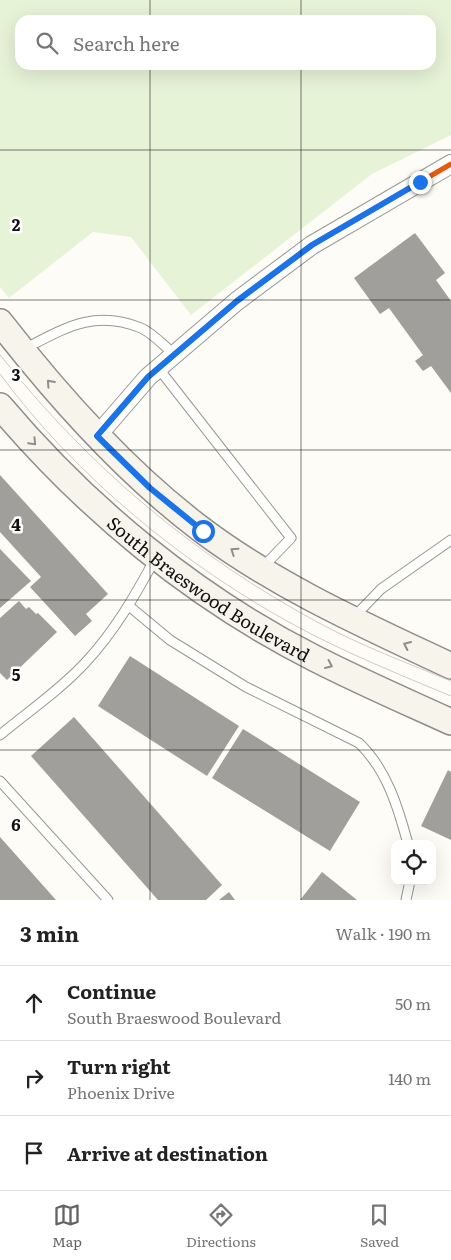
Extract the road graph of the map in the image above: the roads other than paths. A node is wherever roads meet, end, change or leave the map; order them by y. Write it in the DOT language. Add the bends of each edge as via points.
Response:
graph roads {
  1 [pos="451,164"];
  2 [pos="0,322"];
  3 [pos="22,350"];
  4 [pos="174,355"];
  5 [pos="158,369"];
  6 [pos="0,406"];
  7 [pos="97,436"];
  8 [pos="451,540"];
  9 [pos="156,557"];
  10 [pos="261,569"];
  11 [pos="130,606"];
  12 [pos="352,619"];
  13 [pos="451,666"];
  14 [pos="451,722"];
  15 [pos="0,735"];
  16 [pos="0,781"];
  17 [pos="407,840"];
  18 [pos="409,885"];
  19 [pos="108,900"];
  20 [pos="406,900"];
  1 -- 4 [label="street" via="312,245 237,301"];
  2 -- 3 [label="main road"];
  3 -- 4 [label="lane" via="70,325 103,320 142,329"];
  7 -- 3 [label="main road, one-way"];
  4 -- 5 [label="street"];
  5 -- 7 [label="street"];
  5 -- 10 [label="lane" via="291,538"];
  6 -- 9 [label="main road, South Braeswood Boulevard, one-way" via="108,518"];
  10 -- 7 [label="main road, one-way" via="203,531 150,488"];
  8 -- 12 [label="lane" via="381,589"];
  9 -- 11 [label="lane"];
  9 -- 14 [label="main road, South Braeswood Boulevard, one-way" via="243,616 313,657"];
  10 -- 12 [label="main road"];
  11 -- 15 [label="lane" via="86,662"];
  11 -- 17 [label="lane" via="170,640 246,687 359,743 373,756 387,780"];
  13 -- 12 [label="main road, one-way"];
  16 -- 19 [label="lane"];
  18 -- 20 [label="lane"];
}
